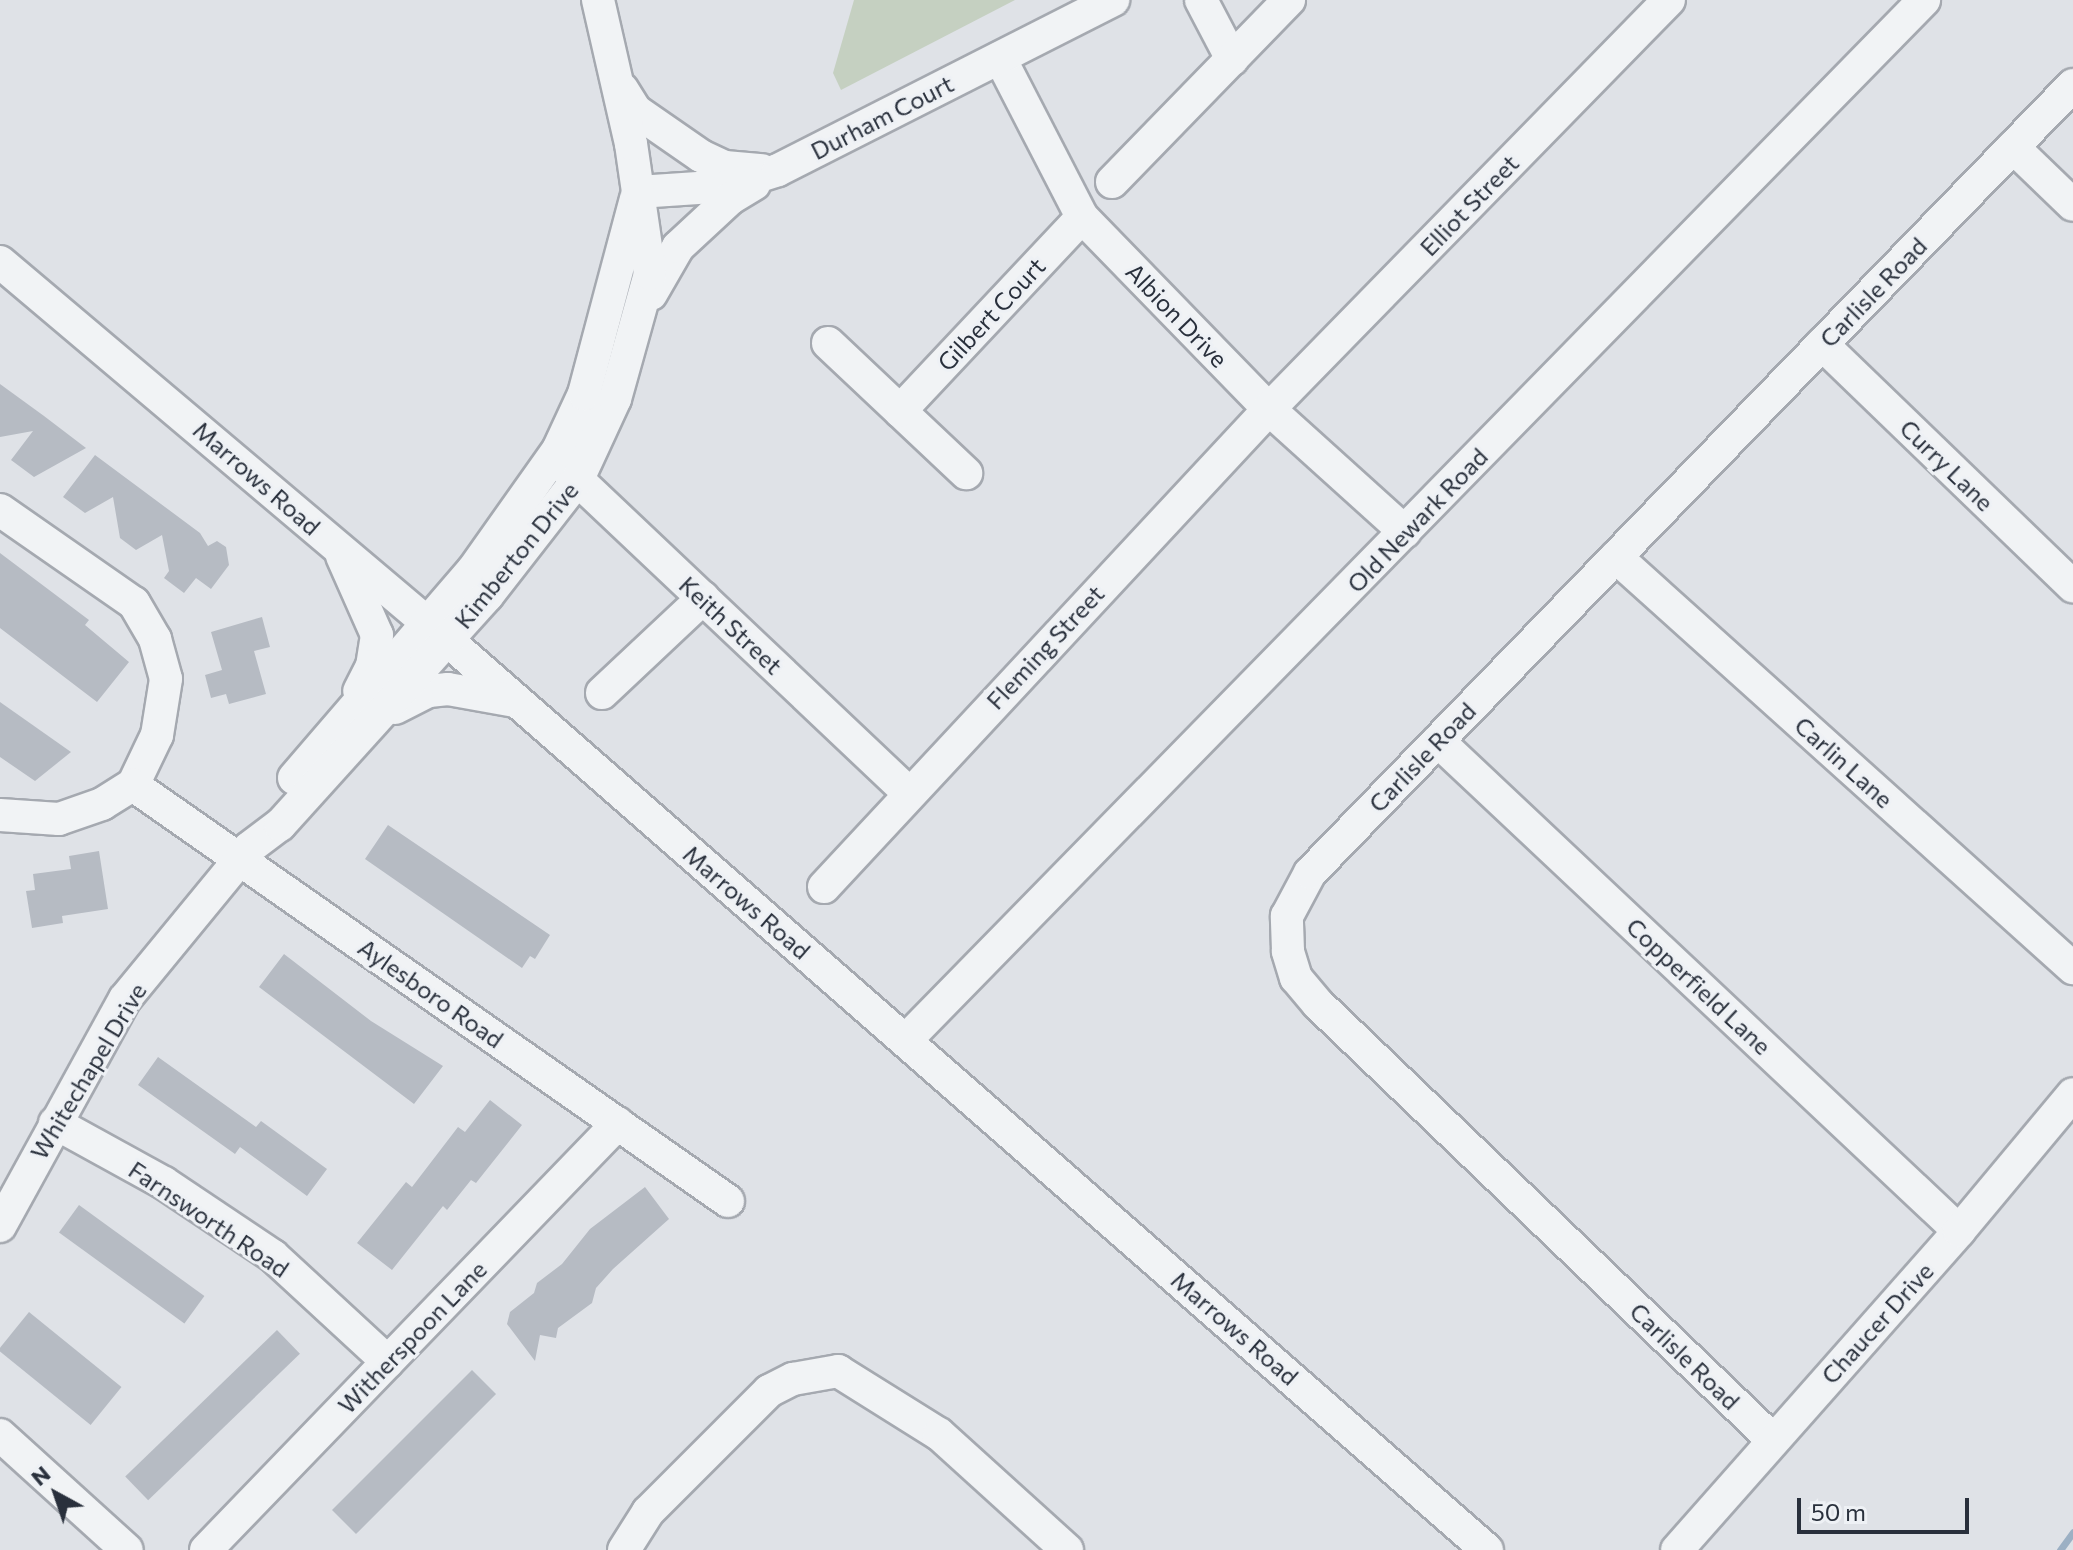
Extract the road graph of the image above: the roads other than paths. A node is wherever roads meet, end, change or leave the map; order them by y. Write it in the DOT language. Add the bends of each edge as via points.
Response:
graph roads {
  1 [pos="598,0"];
  2 [pos="1113,0"];
  3 [pos="1201,0"];
  4 [pos="1289,0"];
  5 [pos="1669,0"];
  6 [pos="1924,0"];
  7 [pos="1000,58"];
  8 [pos="1232,59"];
  9 [pos="619,84"];
  10 [pos="2073,85"];
  11 [pos="2013,147"];
  12 [pos="778,170"];
  13 [pos="1112,182"];
  14 [pos="638,192"];
  15 [pos="2073,205"];
  16 [pos="1082,217"];
  17 [pos="0,262"];
  18 [pos="637,323"];
  19 [pos="828,343"];
  20 [pos="1822,344"];
  21 [pos="1269,409"];
  22 [pos="900,411"];
  23 [pos="552,460"];
  24 [pos="966,473"];
  25 [pos="578,479"];
  26 [pos="0,510"];
  27 [pos="1405,532"];
  28 [pos="337,546"];
  29 [pos="1616,557"];
  30 [pos="2073,586"];
  31 [pos="703,598"];
  32 [pos="437,632"];
  33 [pos="602,693"];
  34 [pos="516,701"];
  35 [pos="354,726"];
  36 [pos="1438,741"];
  37 [pos="133,785"];
  38 [pos="908,792"];
  39 [pos="0,815"];
  40 [pos="244,853"];
  41 [pos="824,887"];
  42 [pos="2073,968"];
  43 [pos="907,1039"];
  44 [pos="2073,1094"];
  45 [pos="55,1123"];
  46 [pos="618,1123"];
  47 [pos="728,1201"];
  48 [pos="0,1226"];
  49 [pos="1959,1231"];
  50 [pos="388,1362"];
  51 [pos="0,1435"];
  52 [pos="1772,1439"];
  53 [pos="127,1550"];
  54 [pos="206,1550"];
  55 [pos="624,1550"];
  56 [pos="1067,1550"];
  57 [pos="1487,1550"];
  58 [pos="1677,1550"];
  1 -- 9 [label="street, Kimberton Drive"];
  2 -- 7 [label="street, Durham Court"];
  3 -- 8 [label="street"];
  4 -- 8 [label="street"];
  5 -- 21 [label="street, Elliot Street"];
  6 -- 27 [label="street, Old Newark Road"];
  7 -- 12 [label="street, Durham Court"];
  7 -- 16 [label="street, Albion Drive"];
  8 -- 13 [label="street"];
  9 -- 12 [label="street" via="636,111 701,156 725,167"];
  9 -- 14 [label="street, Kimberton Drive"];
  10 -- 11 [label="street, Carlisle Road"];
  11 -- 15 [label="street"];
  11 -- 20 [label="street, Carlisle Road"];
  12 -- 14 [label="street, Durham Court" via="728,186"];
  12 -- 18 [label="street" via="731,198 678,247"];
  14 -- 18 [label="street, Kimberton Drive" via="650,274"];
  14 -- 23 [label="street, Kimberton Drive" via="584,394"];
  16 -- 21 [label="street, Albion Drive"];
  16 -- 22 [label="street, Gilbert Court"];
  17 -- 28 [label="street, Marrows Road"];
  18 -- 25 [label="street, Kimberton Drive" via="615,399"];
  19 -- 22 [label="street"];
  20 -- 29 [label="street, Carlisle Road"];
  20 -- 30 [label="street, Curry Lane"];
  21 -- 27 [label="street, Albion Drive"];
  21 -- 38 [label="street, Fleming Street"];
  22 -- 24 [label="street"];
  23 -- 25 [label="street, Keith Street"];
  23 -- 32 [label="street, Kimberton Drive"];
  25 -- 31 [label="street, Keith Street"];
  25 -- 32 [label="street, Kimberton Drive"];
  26 -- 37 [label="street" via="134,603 155,639 166,679 157,735"];
  27 -- 43 [label="street, Old Newark Road"];
  28 -- 32 [label="street, Marrows Road"];
  28 -- 35 [label="street" via="377,635"];
  29 -- 36 [label="street, Carlisle Road"];
  29 -- 42 [label="street, Carlin Lane"];
  31 -- 33 [label="street"];
  31 -- 38 [label="street, Keith Street"];
  32 -- 34 [label="street, Marrows Road"];
  32 -- 35 [label="street, Whitechapel Drive"];
  34 -- 35 [label="street" via="448,689 429,691"];
  34 -- 43 [label="street, Marrows Road"];
  35 -- 40 [label="street, Whitechapel Drive" via="266,810"];
  36 -- 49 [label="street, Copperfield Lane"];
  36 -- 52 [label="street, Carlisle Road" via="1310,873 1287,916 1288,951 1296,978"];
  37 -- 39 [label="street" via="102,804 59,819"];
  37 -- 40 [label="street, Aylesboro Road"];
  38 -- 41 [label="street, Fleming Street"];
  40 -- 45 [label="street, Whitechapel Drive" via="125,999"];
  40 -- 46 [label="street, Aylesboro Road"];
  43 -- 57 [label="street, Marrows Road"];
  44 -- 49 [label="street, Chaucer Drive"];
  45 -- 48 [label="street, Whitechapel Drive"];
  45 -- 50 [label="street, Farnsworth Road" via="164,1183 273,1256"];
  46 -- 47 [label="street, Aylesboro Road"];
  46 -- 50 [label="street, Witherspoon Lane"];
  49 -- 52 [label="street, Chaucer Drive"];
  50 -- 54 [label="street, Witherspoon Lane"];
  51 -- 53 [label="street"];
  52 -- 58 [label="street, Chaucer Drive"];
  55 -- 56 [label="street" via="648,1512 769,1391 793,1379 838,1371 860,1380 939,1434"];
}
